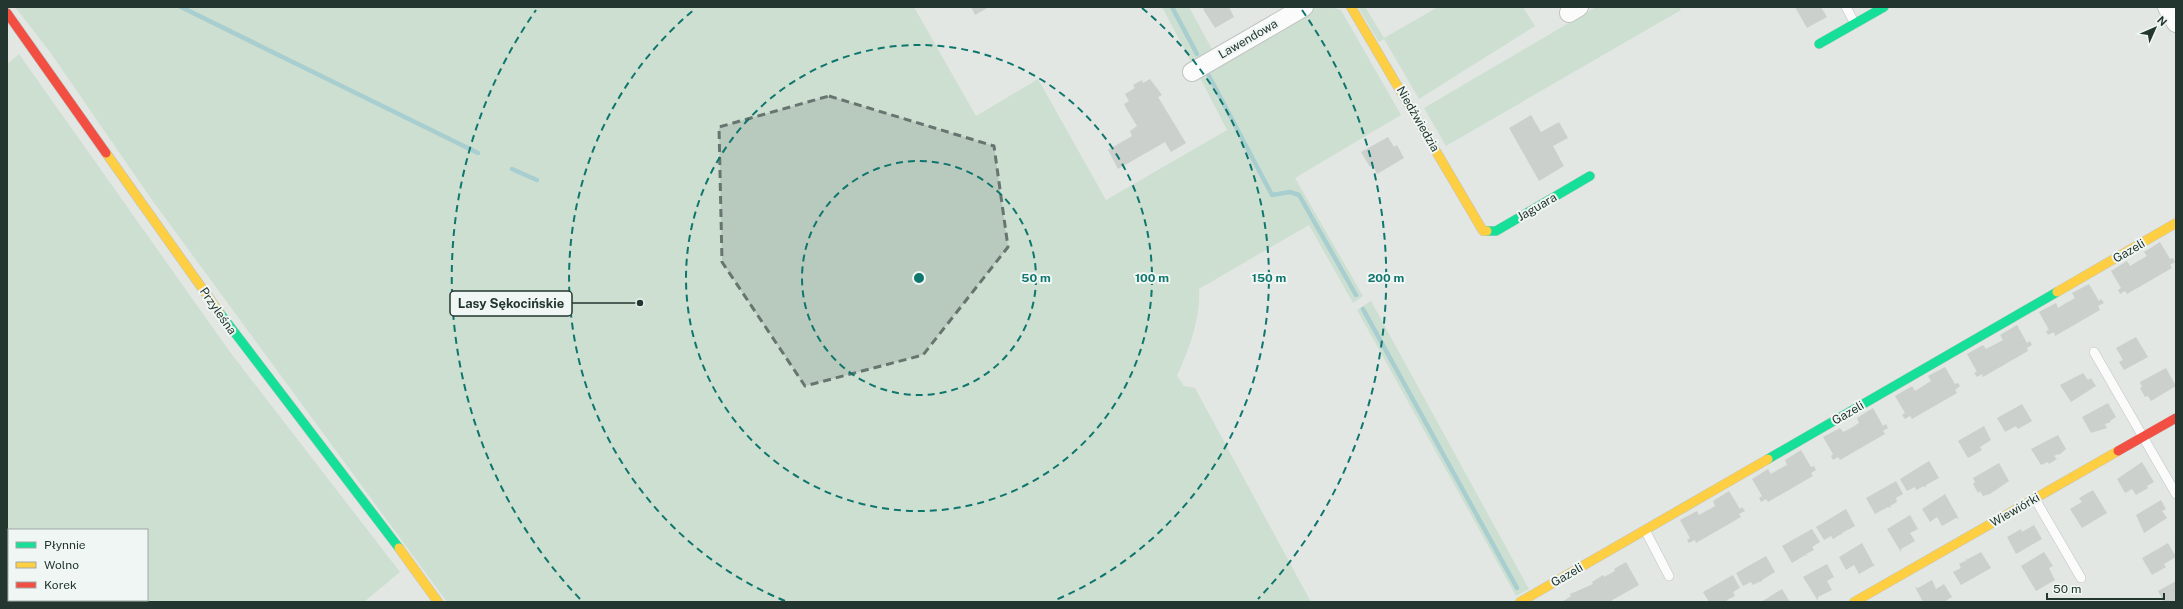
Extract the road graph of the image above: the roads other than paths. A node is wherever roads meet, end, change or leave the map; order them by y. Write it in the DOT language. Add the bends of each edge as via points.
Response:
graph roads {
  1 [pos="1304,7"];
  2 [pos="1351,7"];
  3 [pos="1846,7"];
  4 [pos="1884,7"];
  5 [pos="2167,7"];
  6 [pos="7,13"];
  7 [pos="2176,23"];
  8 [pos="1855,24"];
  9 [pos="1819,44"];
  10 [pos="1192,72"];
  11 [pos="1590,176"];
  12 [pos="2176,223"];
  13 [pos="1483,231"];
  14 [pos="2094,352"];
  15 [pos="2176,418"];
  16 [pos="2144,436"];
  17 [pos="2176,494"];
  18 [pos="2035,499"];
  19 [pos="1645,530"];
  20 [pos="1669,576"];
  21 [pos="2081,578"];
  22 [pos="438,602"];
  23 [pos="1520,602"];
  24 [pos="1854,602"];
  1 -- 10 [label="street, Lawendowa"];
  2 -- 13 [label="street, Niedźwiedzia"];
  3 -- 8 [label="lane"];
  4 -- 8 [label="street"];
  5 -- 7 [label="street"];
  6 -- 22 [label="street, Przyleśna" via="235,334"];
  8 -- 9 [label="street"];
  11 -- 13 [label="street, Jaguara" via="1496,231"];
  12 -- 19 [label="street, Gazeli"];
  14 -- 16 [label="lane"];
  15 -- 16 [label="street, Wiewiórki"];
  16 -- 17 [label="lane"];
  16 -- 18 [label="street, Wiewiórki"];
  18 -- 21 [label="lane"];
  18 -- 24 [label="street, Wiewiórki"];
  19 -- 20 [label="lane"];
  19 -- 23 [label="street, Gazeli"];
}
